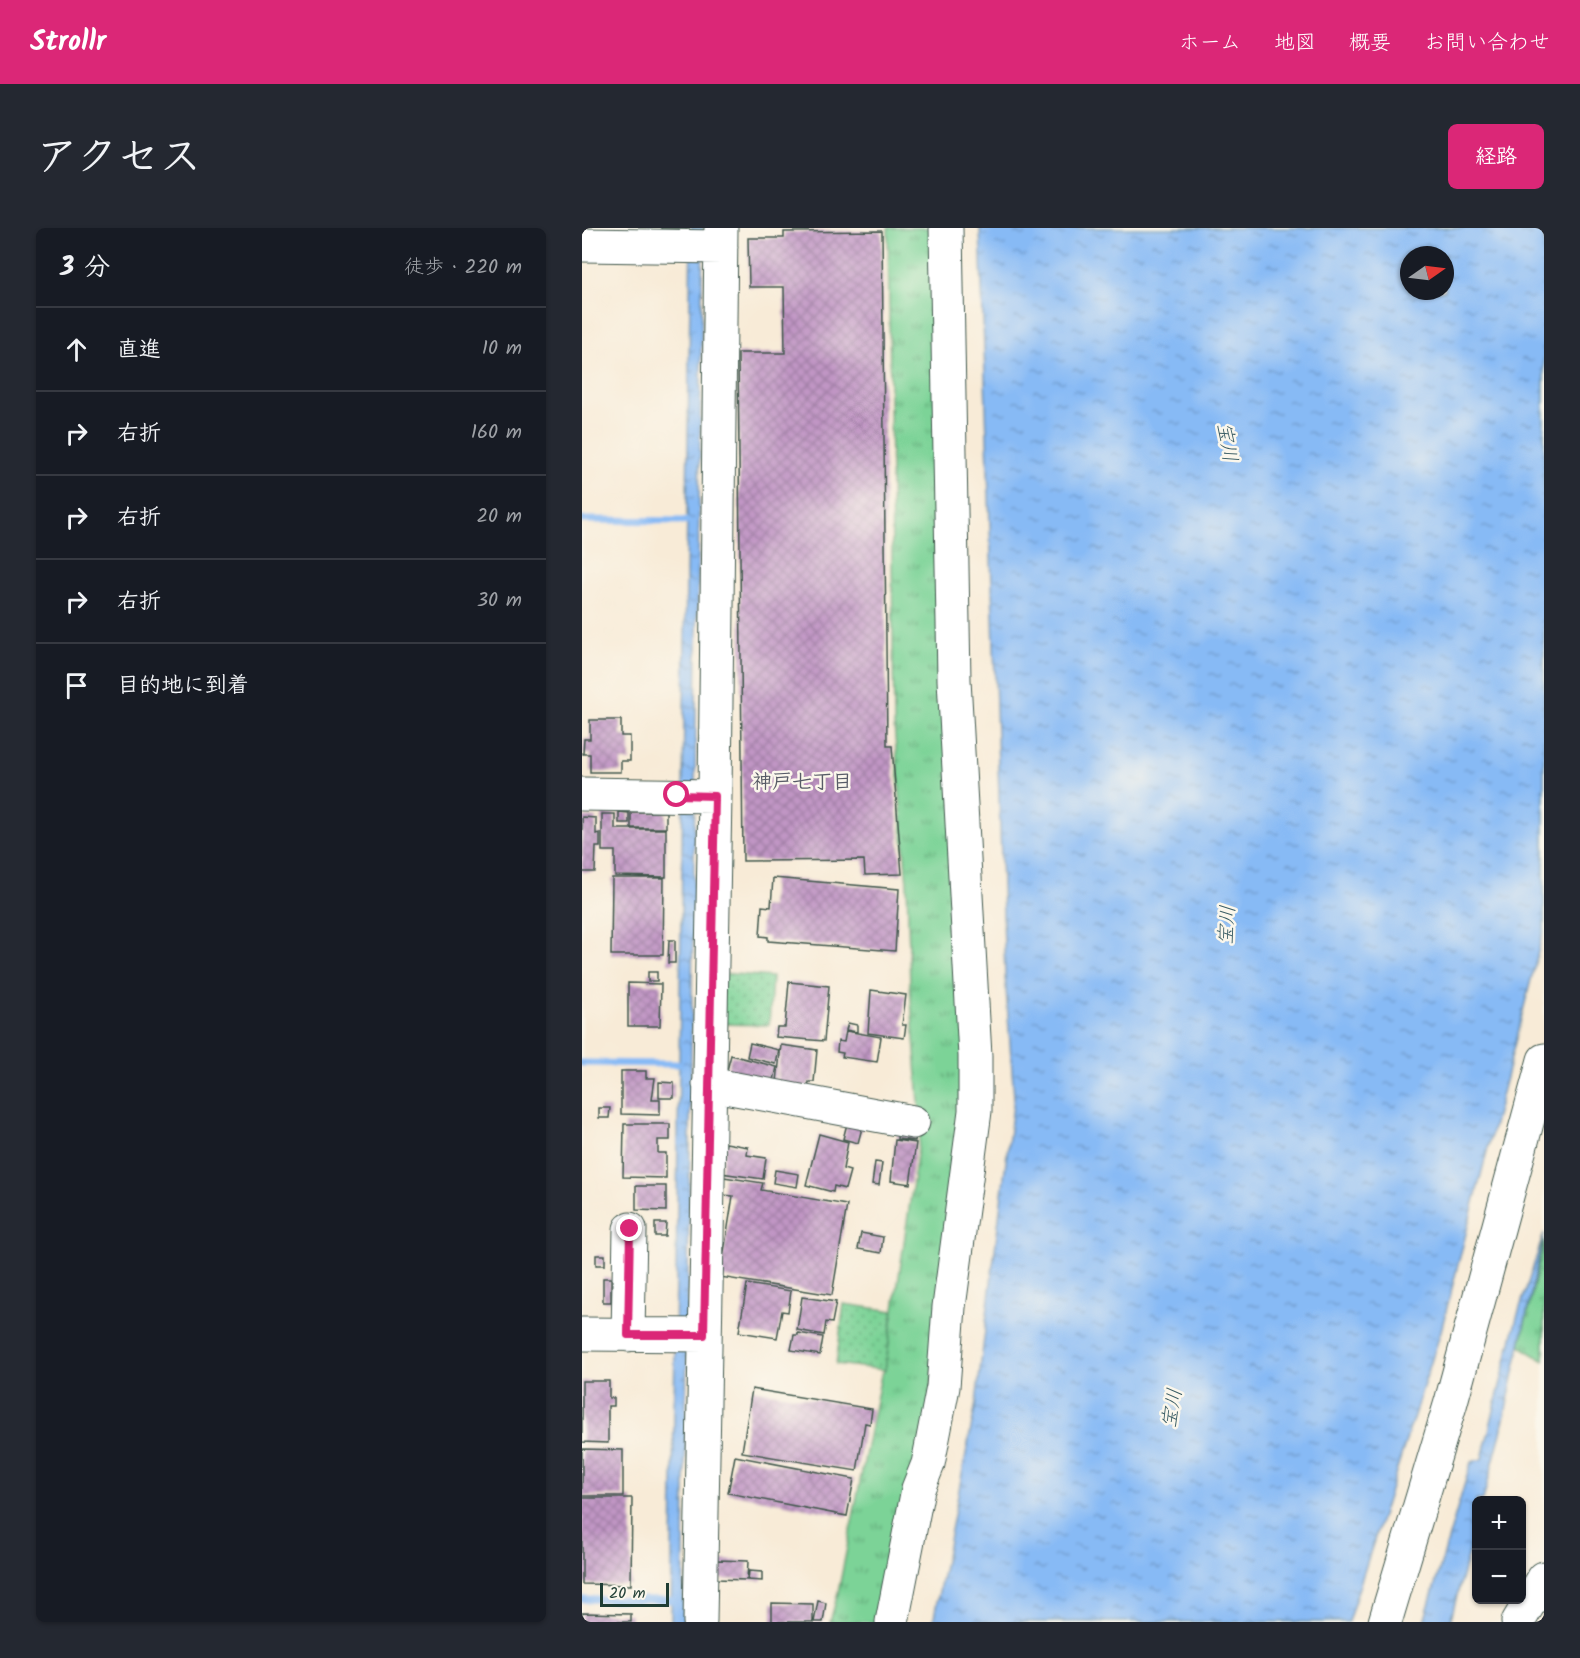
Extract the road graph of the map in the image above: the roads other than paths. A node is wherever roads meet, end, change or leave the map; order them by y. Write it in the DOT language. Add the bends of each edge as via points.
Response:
graph roads {
  1 [pos="946,228"];
  2 [pos="709,242"];
  3 [pos="582,245"];
  4 [pos="582,794"];
  5 [pos="697,796"];
  6 [pos="1544,1060"];
  7 [pos="709,1084"];
  8 [pos="913,1122"];
  9 [pos="630,1229"];
  10 [pos="582,1334"];
  11 [pos="628,1335"];
  12 [pos="688,1335"];
  13 [pos="1544,1578"];
  14 [pos="700,1622"];
  15 [pos="892,1622"];
  16 [pos="1385,1622"];
  17 [pos="1518,1622"];
  1 -- 15 [label="street" via="954,680 975,1111 949,1307 943,1387"];
  2 -- 3 [label="street"];
  2 -- 5 [label="street"];
  4 -- 5 [label="street"];
  5 -- 7 [label="street"];
  6 -- 16 [label="street" via="1451,1402"];
  7 -- 8 [label="street"];
  7 -- 12 [label="street"];
  9 -- 11 [label="street"];
  10 -- 11 [label="street"];
  11 -- 12 [label="street"];
  12 -- 14 [label="street"];
  13 -- 17 [label="street"];
}
